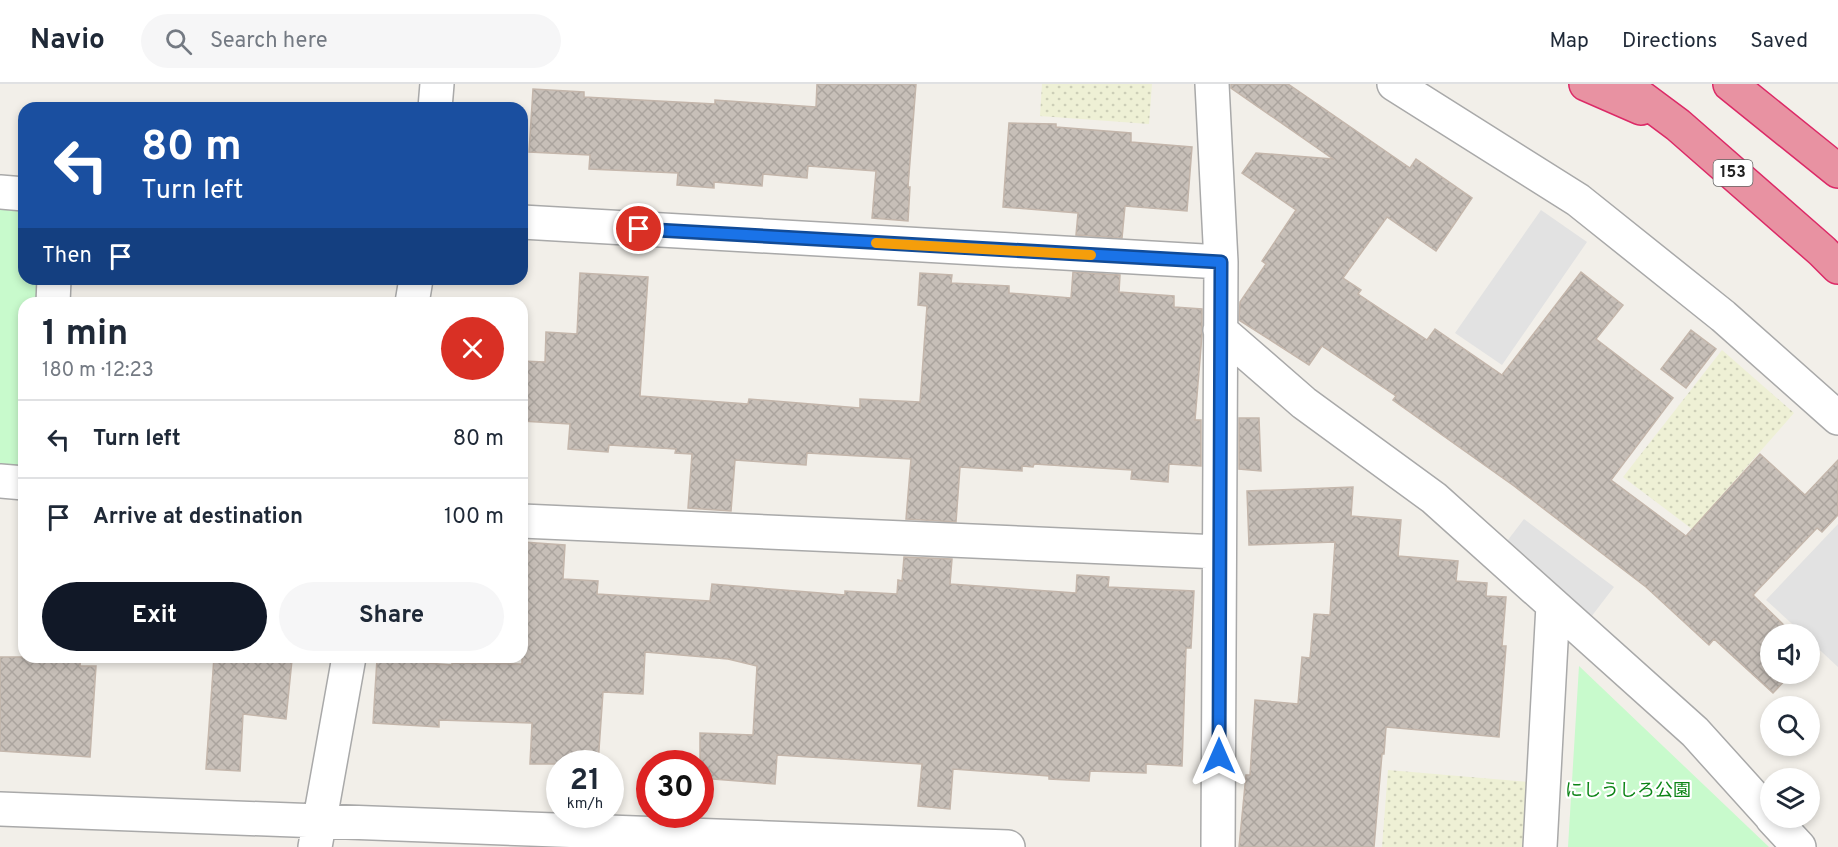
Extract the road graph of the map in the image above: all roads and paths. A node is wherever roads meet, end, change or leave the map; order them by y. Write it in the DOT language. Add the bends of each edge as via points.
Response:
graph roads {
  1 [pos="437,84"];
  2 [pos="1212,84"];
  3 [pos="1394,84"];
  4 [pos="1586,84"];
  5 [pos="1623,84"];
  6 [pos="1730,84"];
  7 [pos="436,102"];
  8 [pos="1678,125"];
  9 [pos="1838,171"];
  10 [pos="0,192"];
  11 [pos="18,194"];
  12 [pos="528,222"];
  13 [pos="1221,262"];
  14 [pos="1838,267"];
  15 [pos="1220,330"];
  16 [pos="1838,418"];
  17 [pos="0,481"];
  18 [pos="18,482"];
  19 [pos="528,521"];
  20 [pos="1219,552"];
  21 [pos="1553,605"];
  22 [pos="348,663"];
  23 [pos="1760,804"];
  24 [pos="0,809"];
  25 [pos="1782,828"];
  26 [pos="318,834"];
  27 [pos="1008,847"];
  28 [pos="1218,847"];
  29 [pos="1540,847"];
  30 [pos="1799,847"];
  1 -- 7 [label="street"];
  2 -- 13 [label="street"];
  3 -- 16 [label="street" via="1578,200 1723,316"];
  4 -- 8 [label="highway"];
  5 -- 8 [label="highway, 153"];
  6 -- 9 [label="highway"];
  8 -- 14 [label="highway, 153"];
  10 -- 11 [label="street"];
  12 -- 13 [label="street"];
  13 -- 15 [label="street"];
  15 -- 20 [label="street"];
  15 -- 21 [label="street" via="1304,402 1434,498"];
  17 -- 18 [label="street"];
  19 -- 20 [label="street"];
  20 -- 28 [label="street"];
  21 -- 23 [label="street" via="1695,732"];
  21 -- 29 [label="street"];
  22 -- 26 [label="street"];
  24 -- 26 [label="street"];
  25 -- 30 [label="street"];
  26 -- 27 [label="street"];
}
